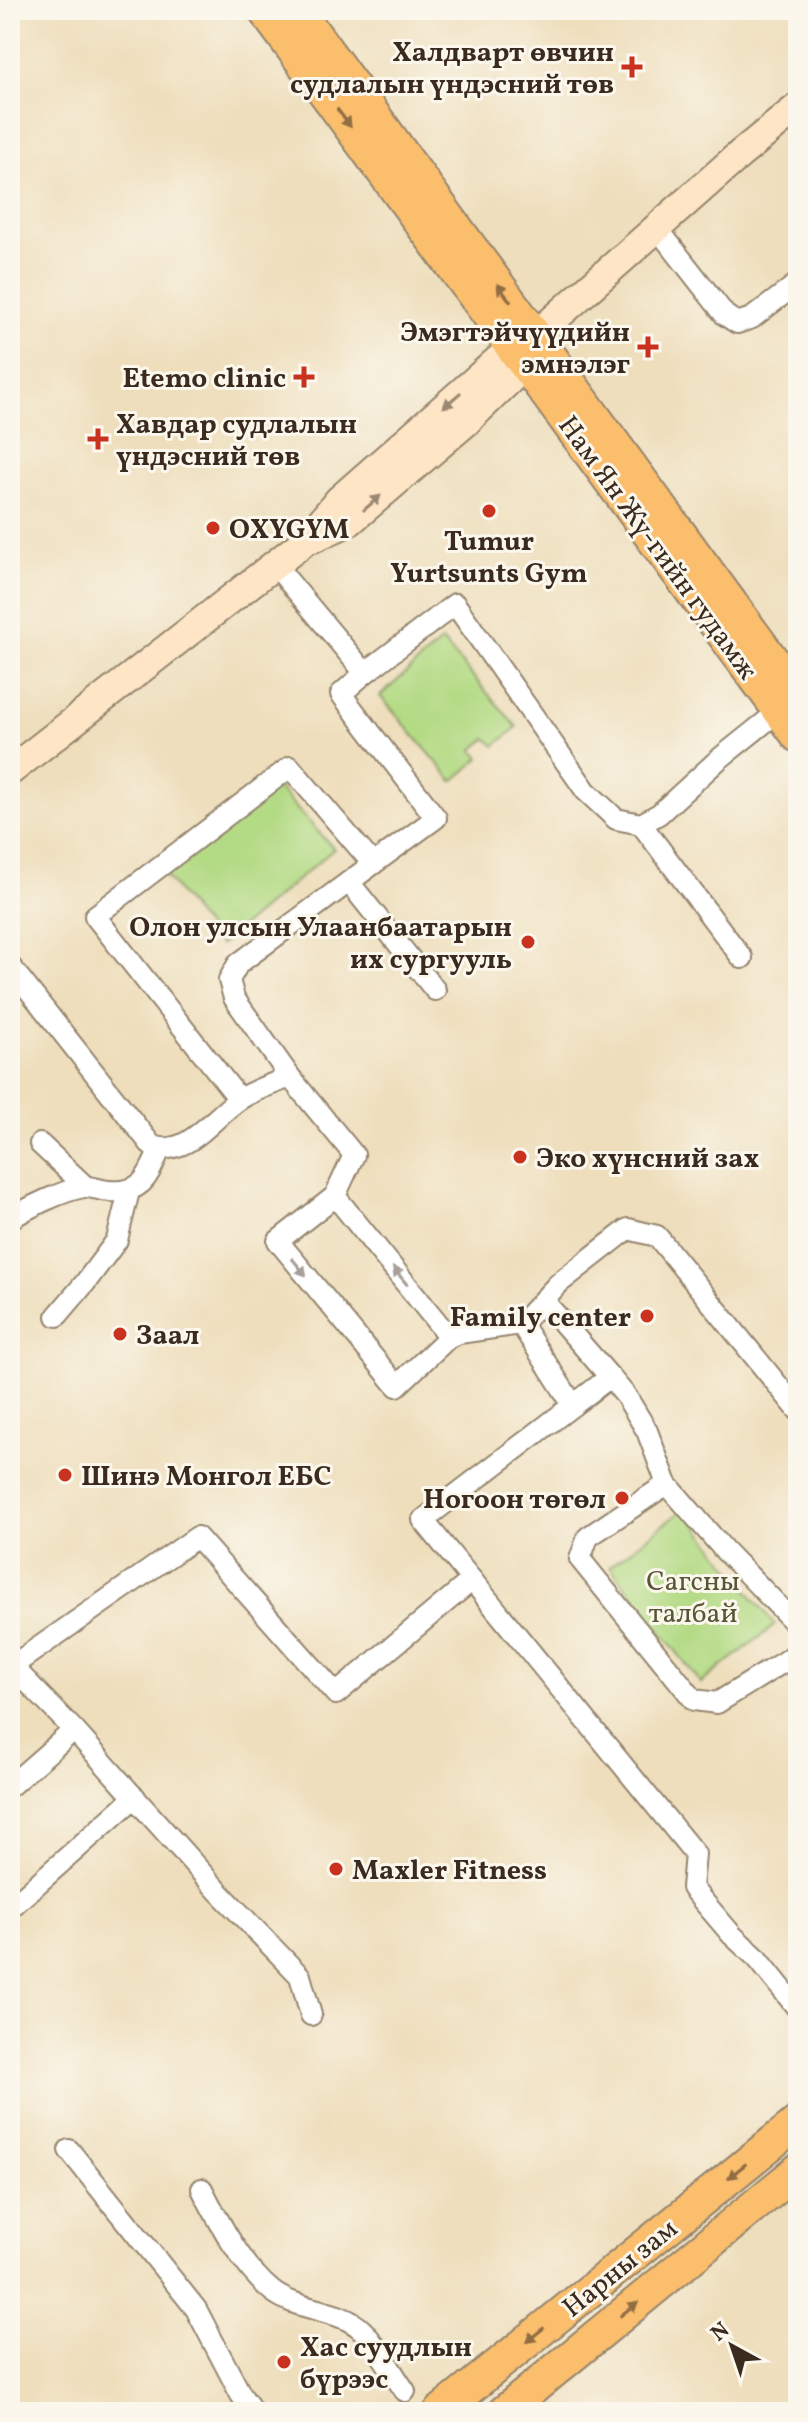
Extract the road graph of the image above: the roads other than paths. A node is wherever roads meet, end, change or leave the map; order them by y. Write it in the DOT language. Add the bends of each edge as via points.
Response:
graph roads {
  1 [pos="264,10"];
  2 [pos="297,10"];
  3 [pos="798,107"];
  4 [pos="657,228"];
  5 [pos="798,283"];
  6 [pos="525,349"];
  7 [pos="275,565"];
  8 [pos="365,673"];
  9 [pos="792,714"];
  10 [pos="10,771"];
  11 [pos="641,824"];
  12 [pos="373,864"];
  13 [pos="349,882"];
  14 [pos="742,958"];
  15 [pos="10,966"];
  16 [pos="435,990"];
  17 [pos="290,1077"];
  18 [pos="239,1099"];
  19 [pos="40,1144"];
  20 [pos="160,1149"];
  21 [pos="86,1187"];
  22 [pos="129,1191"];
  23 [pos="335,1196"];
  24 [pos="10,1219"];
  25 [pos="543,1300"];
  26 [pos="57,1316"];
  27 [pos="521,1324"];
  28 [pos="449,1337"];
  29 [pos="610,1377"];
  30 [pos="573,1405"];
  31 [pos="798,1410"];
  32 [pos="667,1484"];
  33 [pos="472,1580"];
  34 [pos="798,1626"];
  35 [pos="798,1653"];
  36 [pos="11,1665"];
  37 [pos="74,1730"];
  38 [pos="10,1786"];
  39 [pos="135,1797"];
  40 [pos="10,1908"];
  41 [pos="798,2009"];
  42 [pos="311,2015"];
  43 [pos="798,2122"];
  44 [pos="773,2143"];
  45 [pos="69,2150"];
  46 [pos="798,2170"];
  47 [pos="202,2189"];
  48 [pos="405,2391"];
  49 [pos="253,2412"];
  50 [pos="440,2412"];
  51 [pos="504,2412"];
  1 -- 6 [label="main road, Нам Ян Жү-гийн гудамж, one-way"];
  6 -- 2 [label="main road, Нам Ян Жү-гийн гудамж, one-way"];
  3 -- 4 [label="main road"];
  4 -- 5 [label="street" via="725,315 737,323 752,318"];
  4 -- 6 [label="main road"];
  6 -- 7 [label="main road" via="339,500 305,541"];
  6 -- 9 [label="main road, Нам Ян Жү-гийн гудамж"];
  7 -- 8 [label="street"];
  7 -- 10 [label="main road"];
  8 -- 11 [label="street" via="455,604 586,791 616,819"];
  8 -- 12 [label="street" via="341,694 436,818"];
  9 -- 11 [label="street" via="719,759"];
  11 -- 14 [label="street"];
  12 -- 13 [label="street"];
  12 -- 18 [label="street" via="290,767 95,916"];
  13 -- 16 [label="street"];
  13 -- 17 [label="street" via="238,964 229,980 234,998"];
  15 -- 20 [label="street" via="152,1146"];
  17 -- 18 [label="street"];
  17 -- 23 [label="street" via="354,1155"];
  18 -- 20 [label="street" via="185,1144"];
  19 -- 21 [label="street"];
  20 -- 22 [label="street" via="148,1177"];
  21 -- 22 [label="street"];
  21 -- 24 [label="street"];
  22 -- 26 [label="street" via="117,1240"];
  28 -- 23 [label="street, one-way"];
  23 -- 28 [label="street, one-way" via="278,1241 397,1386"];
  25 -- 27 [label="street"];
  25 -- 29 [label="street"];
  25 -- 31 [label="street" via="628,1229 657,1236"];
  27 -- 28 [label="street"];
  27 -- 30 [label="street"];
  29 -- 30 [label="street"];
  29 -- 32 [label="street" via="647,1431"];
  30 -- 33 [label="street" via="423,1520"];
  32 -- 34 [label="street"];
  32 -- 35 [label="street" via="588,1537 580,1559 694,1700 717,1703"];
  33 -- 36 [label="street" via="336,1694 197,1537"];
  33 -- 41 [label="street" via="695,1854 692,1888"];
  36 -- 37 [label="street"];
  37 -- 38 [label="street"];
  37 -- 39 [label="street"];
  39 -- 40 [label="street"];
  39 -- 42 [label="street" via="300,1976"];
  43 -- 44 [label="main road, Нарны зам"];
  44 -- 46 [label="main road" via="790,2151"];
  44 -- 50 [label="main road, Нарны зам, one-way"];
  45 -- 49 [label="street" via="196,2309"];
  51 -- 46 [label="main road, Нарны зам, one-way"];
  47 -- 48 [label="street" via="227,2237 271,2291 361,2328"];
}
